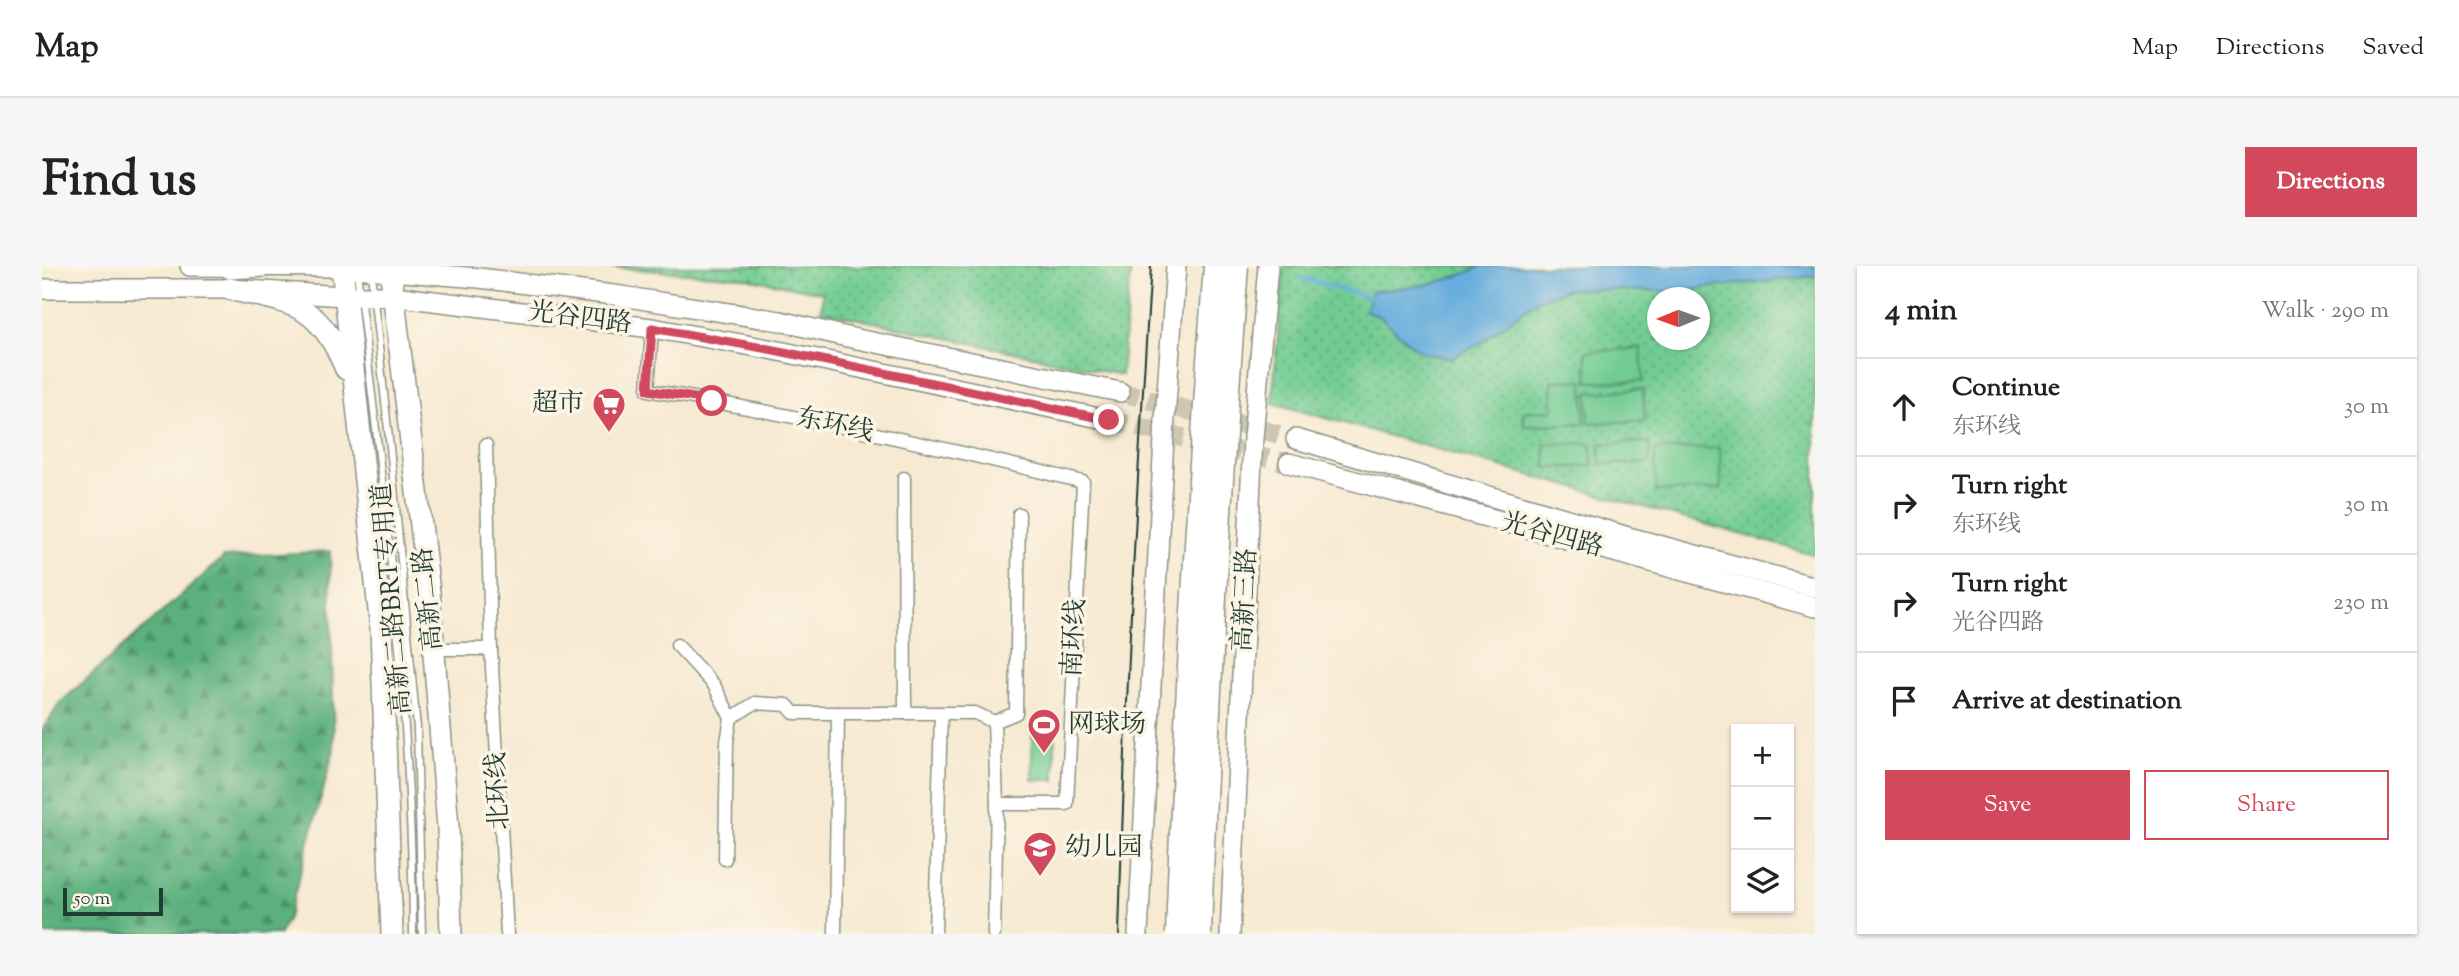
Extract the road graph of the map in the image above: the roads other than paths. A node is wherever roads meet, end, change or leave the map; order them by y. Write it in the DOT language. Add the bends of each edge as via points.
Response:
graph roads {
  1 [pos="190,266"];
  2 [pos="265,266"];
  3 [pos="1176,266"];
  4 [pos="1216,266"];
  5 [pos="1236,266"];
  6 [pos="1268,266"];
  7 [pos="365,267"];
  8 [pos="229,278"];
  9 [pos="42,289"];
  10 [pos="368,296"];
  11 [pos="652,328"];
  12 [pos="353,386"];
  13 [pos="1120,392"];
  14 [pos="1109,420"];
  15 [pos="1296,439"];
  16 [pos="486,445"];
  17 [pos="1289,463"];
  18 [pos="904,478"];
  19 [pos="1083,482"];
  20 [pos="1019,514"];
  21 [pos="1815,587"];
  22 [pos="1815,607"];
  23 [pos="677,645"];
  24 [pos="434,649"];
  25 [pos="491,649"];
  26 [pos="838,713"];
  27 [pos="905,713"];
  28 [pos="941,713"];
  29 [pos="731,718"];
  30 [pos="994,722"];
  31 [pos="997,804"];
  32 [pos="725,859"];
  33 [pos="392,934"];
  34 [pos="414,934"];
  35 [pos="422,934"];
  36 [pos="452,934"];
  37 [pos="507,934"];
  38 [pos="835,934"];
  39 [pos="935,934"];
  40 [pos="994,934"];
  41 [pos="1138,934"];
  42 [pos="1178,934"];
  43 [pos="1199,934"];
  44 [pos="1230,934"];
  1 -- 8 [label="main road, 光谷四路"];
  2 -- 8 [label="main road"];
  3 -- 41 [label="main road"];
  4 -- 42 [label="highway, 高新三路, bridge" via="1198,513"];
  5 -- 43 [label="highway, 高新三路, bridge" via="1217,515"];
  6 -- 44 [label="main road, 高新三路" via="1253,438"];
  7 -- 8 [label="main road, 光谷四路"];
  7 -- 10 [label="main road, 高新二路"];
  7 -- 10 [label="main road, 高新二路"];
  7 -- 13 [label="main road, 光谷四路" via="479,278 780,321"];
  8 -- 9 [label="main road, 光谷四路"];
  8 -- 10 [label="main road, 光谷四路"];
  8 -- 12 [label="main road" via="317,320 339,352"];
  10 -- 11 [label="main road, 光谷四路"];
  10 -- 12 [label="main road, 高新二路"];
  10 -- 24 [label="main road, 高新二路"];
  10 -- 34 [label="lane, 高新二路BRT专用道" via="401,690"];
  10 -- 35 [label="lane, 高新二路BRT专用道" via="393,466 417,728"];
  11 -- 14 [label="main road, 光谷四路"];
  11 -- 19 [label="street, 东环线" via="648,390 972,454"];
  12 -- 33 [label="main road, 高新二路" via="381,629"];
  15 -- 21 [label="main road, 光谷四路"];
  16 -- 25 [label="street, 北环线"];
  17 -- 22 [label="main road, 光谷四路"];
  18 -- 27 [label="street"];
  19 -- 31 [label="street, 南环线" via="1067,804"];
  20 -- 30 [label="street" via="1016,713"];
  23 -- 29 [label="street" via="714,685"];
  24 -- 25 [label="street"];
  24 -- 36 [label="main road, 高新二路"];
  25 -- 37 [label="street, 北环线"];
  26 -- 27 [label="street"];
  26 -- 29 [label="street" via="794,713 787,705 755,703"];
  26 -- 38 [label="street"];
  27 -- 28 [label="street"];
  28 -- 30 [label="street" via="975,713"];
  28 -- 39 [label="street"];
  29 -- 32 [label="street"];
  30 -- 31 [label="street"];
  31 -- 40 [label="street"];
}
